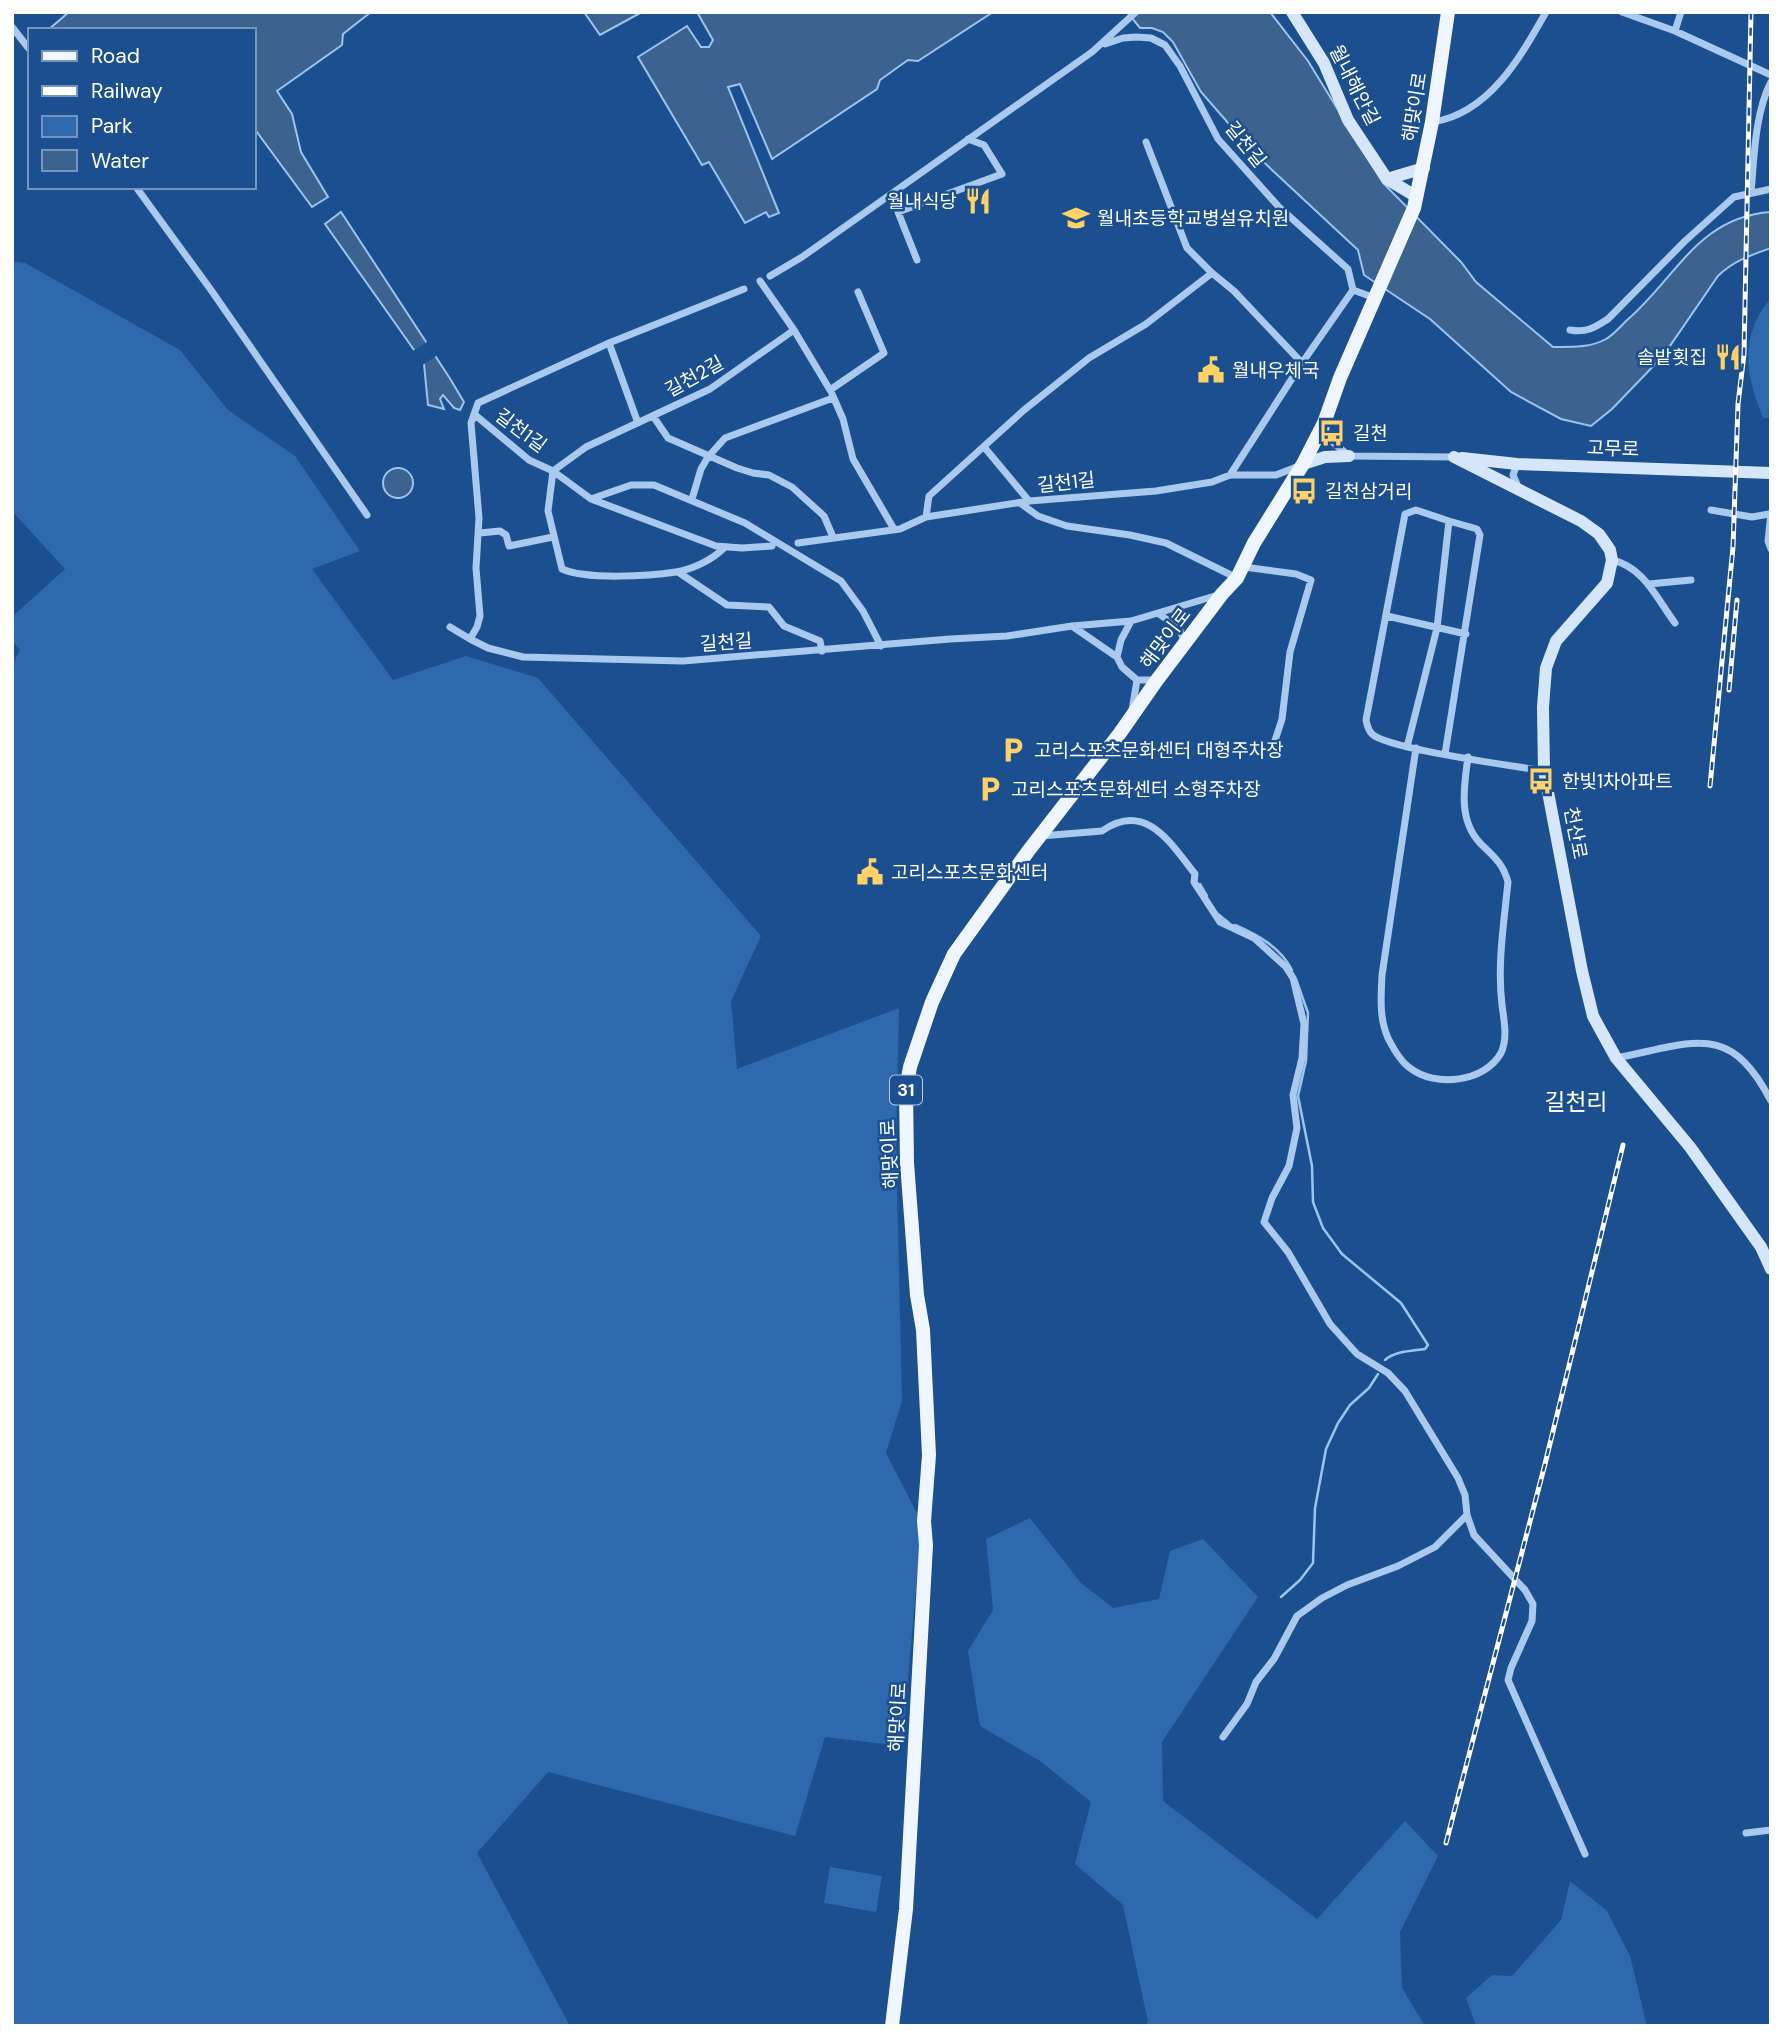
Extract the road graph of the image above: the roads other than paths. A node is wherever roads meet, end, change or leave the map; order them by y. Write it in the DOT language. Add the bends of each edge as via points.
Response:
graph roads {
  1 [pos="1136,12"];
  2 [pos="1292,12"];
  3 [pos="1448,12"];
  4 [pos="1546,12"];
  5 [pos="1622,12"];
  6 [pos="1681,12"];
  7 [pos="12,27"];
  8 [pos="1675,31"];
  9 [pos="28,47"];
  10 [pos="1092,52"];
  11 [pos="1771,75"];
  12 [pos="1771,82"];
  13 [pos="1432,122"];
  14 [pos="968,139"];
  15 [pos="1146,142"];
  16 [pos="1424,168"];
  17 [pos="1387,179"];
  18 [pos="137,189"];
  19 [pos="1771,189"];
  20 [pos="1751,193"];
  21 [pos="1415,203"];
  22 [pos="917,260"];
  23 [pos="1212,273"];
  24 [pos="769,276"];
  25 [pos="760,281"];
  26 [pos="744,289"];
  27 [pos="1353,290"];
  28 [pos="858,292"];
  29 [pos="1377,294"];
  30 [pos="794,330"];
  31 [pos="1570,330"];
  32 [pos="609,343"];
  33 [pos="1302,363"];
  34 [pos="832,394"];
  35 [pos="474,414"];
  36 [pos="653,416"];
  37 [pos="638,423"];
  38 [pos="1324,423"];
  39 [pos="985,448"];
  40 [pos="1349,456"];
  41 [pos="708,457"];
  42 [pos="1454,457"];
  43 [pos="1303,464"];
  44 [pos="1517,464"];
  45 [pos="553,471"];
  46 [pos="1771,473"];
  47 [pos="1230,475"];
  48 [pos="1519,490"];
  49 [pos="591,499"];
  50 [pos="692,499"];
  51 [pos="1029,501"];
  52 [pos="1020,503"];
  53 [pos="1710,510"];
  54 [pos="1770,514"];
  55 [pos="367,515"];
  56 [pos="926,517"];
  57 [pos="1449,521"];
  58 [pos="894,529"];
  59 [pos="480,533"];
  60 [pos="553,537"];
  61 [pos="833,537"];
  62 [pos="798,543"];
  63 [pos="772,546"];
  64 [pos="724,548"];
  65 [pos="1771,549"];
  66 [pos="1612,560"];
  67 [pos="678,572"];
  68 [pos="1241,572"];
  69 [pos="1691,580"];
  70 [pos="1649,584"];
  71 [pos="1222,594"];
  72 [pos="1159,614"];
  73 [pos="1387,616"];
  74 [pos="1131,621"];
  75 [pos="1675,623"];
  76 [pos="1072,626"];
  77 [pos="450,627"];
  78 [pos="1437,628"];
  79 [pos="1466,634"];
  80 [pos="470,639"];
  81 [pos="1185,644"];
  82 [pos="881,646"];
  83 [pos="822,650"];
  84 [pos="1117,657"];
  85 [pos="1137,680"];
  86 [pos="1157,680"];
  87 [pos="1131,718"];
  88 [pos="1407,747"];
  89 [pos="1416,748"];
  90 [pos="1272,753"];
  91 [pos="1445,754"];
  92 [pos="1468,757"];
  93 [pos="1544,771"];
  94 [pos="1040,836"];
  95 [pos="1616,1058"];
  96 [pos="1771,1101"];
  97 [pos="1771,1269"];
  98 [pos="1467,1515"];
  99 [pos="1223,1737"];
  100 [pos="1771,1830"];
  101 [pos="1746,1833"];
  102 [pos="1586,1854"];
  103 [pos="891,2026"];
  1 -- 10 [label="street"];
  2 -- 17 [label="street, 월내해안길" via="1324,63 1348,120"];
  3 -- 13 [label="main road, 해맞이로"];
  4 -- 13 [label="street" via="1500,83 1448,120"];
  5 -- 8 [label="street"];
  6 -- 8 [label="street"];
  7 -- 9 [label="street"];
  8 -- 11 [label="street"];
  10 -- 14 [label="street"];
  10 -- 27 [label="street, 길천길" via="1107,43 1136,37 1165,45 1218,139 1279,207 1348,269"];
  12 -- 20 [label="street" via="1765,93"];
  13 -- 16 [label="main road, 해맞이로"];
  14 -- 22 [label="street" via="985,145 1002,174 898,212"];
  14 -- 24 [label="street"];
  15 -- 23 [label="street" via="1187,248"];
  16 -- 17 [label="street"];
  16 -- 21 [label="main road, 해맞이로"];
  17 -- 21 [label="street"];
  18 -- 55 [label="street"];
  19 -- 20 [label="street"];
  20 -- 31 [label="street" via="1734,197 1608,319 1593,329"];
  21 -- 29 [label="main road, 31"];
  23 -- 33 [label="street"];
  23 -- 39 [label="street" via="1146,324 1089,358"];
  25 -- 30 [label="street"];
  26 -- 32 [label="street"];
  27 -- 29 [label="street"];
  27 -- 33 [label="street"];
  28 -- 34 [label="street" via="884,353"];
  29 -- 38 [label="main road, 해맞이로 / 31"];
  30 -- 34 [label="street"];
  30 -- 36 [label="street, 길천2길" via="710,389"];
  32 -- 35 [label="street" via="478,403"];
  32 -- 37 [label="street"];
  33 -- 47 [label="street"];
  34 -- 41 [label="street" via="725,438"];
  34 -- 58 [label="street" via="853,459"];
  35 -- 45 [label="street, 길천1길" via="529,460"];
  35 -- 59 [label="street"];
  36 -- 37 [label="street, 길천2길"];
  36 -- 41 [label="street" via="668,438"];
  37 -- 45 [label="street, 길천2길" via="586,447"];
  38 -- 40 [label="street" via="1328,438"];
  38 -- 43 [label="main road, 해맞이로 / 31"];
  39 -- 51 [label="street"];
  39 -- 56 [label="street" via="929,496"];
  40 -- 42 [label="street"];
  40 -- 43 [label="street"];
  41 -- 50 [label="street"];
  41 -- 61 [label="street" via="769,475 792,487 824,516"];
  42 -- 44 [label="street, 고무로"];
  42 -- 48 [label="street"];
  43 -- 47 [label="street, 길천1길" via="1276,475"];
  43 -- 68 [label="main road, 해맞이로 / 31"];
  44 -- 46 [label="street, 고무로"];
  44 -- 48 [label="street" via="1513,475"];
  45 -- 49 [label="street, 길천1길"];
  45 -- 60 [label="street" via="548,511"];
  47 -- 51 [label="street, 길천1길" via="1156,491"];
  48 -- 66 [label="street" via="1599,534 1611,550"];
  49 -- 50 [label="street" via="632,485 654,485"];
  49 -- 64 [label="street, 길천1길"];
  50 -- 82 [label="street" via="745,523 841,581"];
  51 -- 52 [label="street, 길천1길"];
  52 -- 56 [label="street, 길천1길"];
  52 -- 68 [label="street" via="1038,516 1067,526 1166,543"];
  53 -- 54 [label="street" via="1752,517"];
  54 -- 65 [label="street"];
  56 -- 58 [label="street, 길천1길"];
  57 -- 73 [label="street" via="1416,510 1405,514"];
  57 -- 78 [label="street"];
  57 -- 79 [label="street" via="1480,535"];
  58 -- 61 [label="street, 길천1길"];
  59 -- 60 [label="street" via="500,531 509,546"];
  59 -- 80 [label="street" via="476,568 480,616"];
  60 -- 67 [label="street" via="562,569 572,573"];
  61 -- 62 [label="street, 길천1길"];
  63 -- 64 [label="street, 길천1길"];
  64 -- 67 [label="street" via="715,557"];
  66 -- 70 [label="street" via="1624,563"];
  66 -- 93 [label="street, 천산로" via="1606,583 1556,641 1546,668"];
  67 -- 83 [label="street" via="727,605 769,607 784,626 820,641"];
  68 -- 71 [label="main road, 해맞이로 / 31"];
  68 -- 90 [label="street" via="1296,574 1311,580 1290,652 1282,719"];
  69 -- 70 [label="street"];
  70 -- 75 [label="street"];
  71 -- 72 [label="street, 길천길"];
  71 -- 81 [label="main road, 해맞이로 / 31"];
  72 -- 74 [label="street, 길천길"];
  72 -- 81 [label="street" via="1179,628"];
  73 -- 78 [label="street"];
  73 -- 88 [label="street" via="1366,720 1374,736"];
  74 -- 76 [label="street, 길천길"];
  74 -- 84 [label="street"];
  76 -- 82 [label="street, 길천길"];
  76 -- 84 [label="street"];
  77 -- 80 [label="street, 길천길"];
  78 -- 79 [label="street"];
  78 -- 88 [label="street"];
  79 -- 91 [label="street"];
  80 -- 83 [label="street, 길천길" via="523,657 575,659 683,661"];
  81 -- 86 [label="main road, 해맞이로 / 31"];
  82 -- 83 [label="street, 길천길"];
  84 -- 85 [label="street"];
  85 -- 86 [label="street"];
  85 -- 87 [label="street"];
  86 -- 87 [label="main road, 해맞이로 / 31"];
  87 -- 94 [label="main road, 해맞이로 / 31"];
  88 -- 89 [label="street"];
  89 -- 91 [label="street"];
  89 -- 92 [label="street" via="1382,975 1382,1022 1410,1069 1452,1080 1492,1063 1501,1053 1505,1037 1500,995 1508,882 1504,869 1472,834 1467,820 1464,788"];
  91 -- 92 [label="street"];
  92 -- 93 [label="street"];
  93 -- 95 [label="street, 천산로" via="1587,993 1593,1016"];
  94 -- 98 [label="street" via="1102,831 1110,825 1144,821 1166,837 1195,874 1194,882 1220,922 1254,938 1293,978 1304,1024 1293,1096 1297,1128 1289,1166 1264,1222 1288,1252 1329,1324 1346,1344 1405,1391 1458,1478"];
  94 -- 103 [label="main road, 해맞이로 / 31" via="954,954 932,1002 906,1088 907,1163 929,1455 906,1909"];
  95 -- 96 [label="street" via="1699,1044 1723,1046 1752,1069"];
  95 -- 97 [label="street, 천산로" via="1690,1147 1761,1247"];
  98 -- 99 [label="street" via="1435,1547 1322,1598 1297,1616"];
  98 -- 102 [label="street" via="1474,1535 1533,1604 1532,1621 1508,1680"];
  100 -- 101 [label="street"];
}
